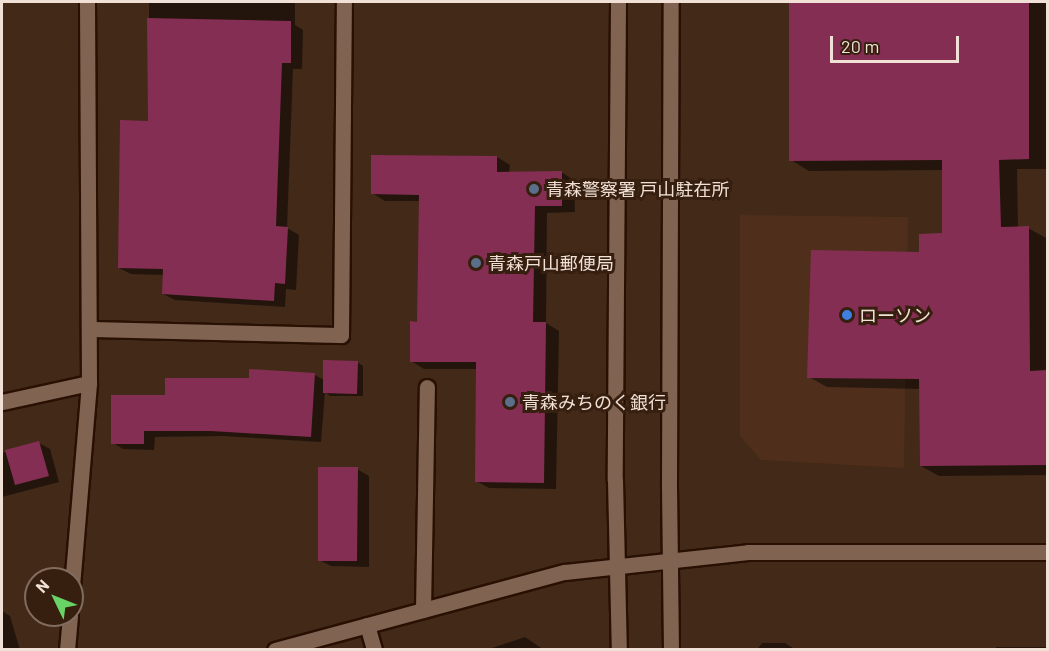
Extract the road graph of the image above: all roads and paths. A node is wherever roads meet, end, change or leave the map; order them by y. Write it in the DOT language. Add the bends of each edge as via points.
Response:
graph roads {
  1 [pos="87,2"];
  2 [pos="344,2"];
  3 [pos="618,2"];
  4 [pos="671,2"];
  5 [pos="89,329"];
  6 [pos="89,383"];
  7 [pos="427,387"];
  8 [pos="2,402"];
  9 [pos="1047,552"];
  10 [pos="671,563"];
  11 [pos="74,567"];
  12 [pos="618,567"];
  13 [pos="423,610"];
  14 [pos="367,625"];
  15 [pos="69,627"];
  16 [pos="67,650"];
  17 [pos="275,650"];
  18 [pos="374,650"];
  19 [pos="619,650"];
  20 [pos="671,650"];
  1 -- 5 [label="street"];
  2 -- 5 [label="street" via="341,335"];
  3 -- 12 [label="street"];
  4 -- 10 [label="street"];
  5 -- 6 [label="street"];
  6 -- 8 [label="street"];
  6 -- 11 [label="street"];
  7 -- 13 [label="street"];
  9 -- 10 [label="street" via="748,552"];
  10 -- 12 [label="street"];
  10 -- 20 [label="street"];
  12 -- 13 [label="street" via="565,572"];
  12 -- 19 [label="street"];
  13 -- 14 [label="street"];
  14 -- 17 [label="street"];
  14 -- 18 [label="street"];
  15 -- 16 [label="street"];
}
